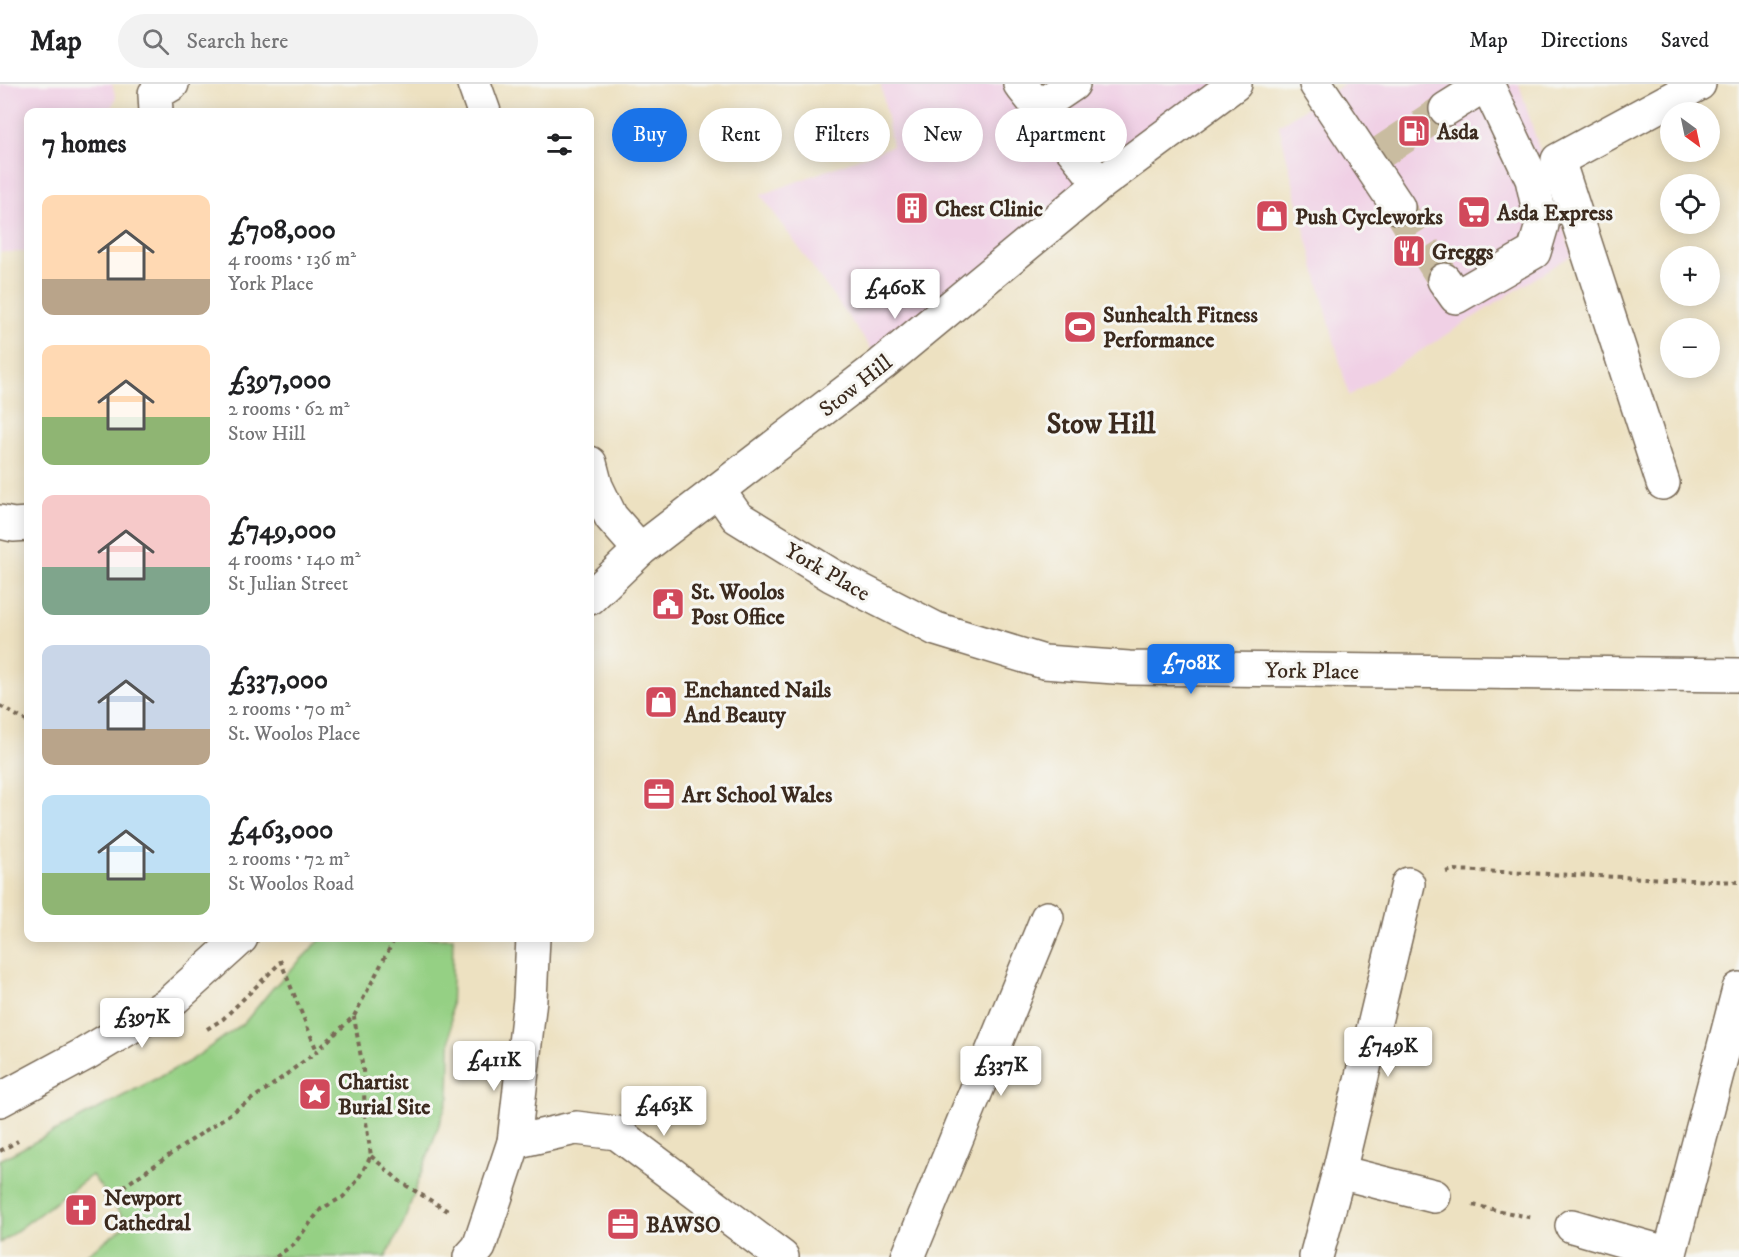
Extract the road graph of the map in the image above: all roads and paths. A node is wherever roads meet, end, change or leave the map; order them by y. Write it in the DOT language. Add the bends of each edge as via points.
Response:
graph roads {
  1 [pos="172,84"];
  2 [pos="474,84"];
  3 [pos="1073,84"];
  4 [pos="1235,84"];
  5 [pos="1316,84"];
  6 [pos="1486,84"];
  7 [pos="1699,84"];
  8 [pos="1030,96"];
  9 [pos="156,108"];
  10 [pos="483,108"];
  11 [pos="1446,109"];
  12 [pos="1100,184"];
  13 [pos="1398,207"];
  14 [pos="1444,280"];
  15 [pos="594,482"];
  16 [pos="1662,483"];
  17 [pos="718,490"];
  18 [pos="0,522"];
  19 [pos="24,524"];
  20 [pos="640,550"];
  21 [pos="594,594"];
  22 [pos="1739,675"];
  23 [pos="0,706"];
  24 [pos="24,720"];
  25 [pos="1739,882"];
  26 [pos="1408,885"];
  27 [pos="1047,918"];
  28 [pos="237,942"];
  29 [pos="393,942"];
  30 [pos="533,942"];
  31 [pos="287,976"];
  32 [pos="1739,988"];
  33 [pos="354,1016"];
  34 [pos="317,1051"];
  35 [pos="0,1100"];
  36 [pos="514,1142"];
  37 [pos="371,1156"];
  38 [pos="1340,1172"];
  39 [pos="108,1197"];
  40 [pos="1434,1197"];
  41 [pos="1572,1226"];
  42 [pos="478,1243"];
  43 [pos="1670,1255"];
  44 [pos="276,1257"];
  45 [pos="782,1257"];
  46 [pos="908,1257"];
  47 [pos="1316,1257"];
  1 -- 9 [label="street" via="155,94"];
  2 -- 10 [label="street"];
  3 -- 8 [label="street"];
  4 -- 12 [label="street, Stow Hill"];
  5 -- 13 [label="street" via="1373,157"];
  6 -- 11 [label="street"];
  6 -- 14 [label="street" via="1532,178 1542,225 1534,252 1456,297"];
  7 -- 16 [label="street" via="1558,159"];
  8 -- 12 [label="street"];
  12 -- 17 [label="street, Stow Hill" via="882,364"];
  15 -- 20 [label="street" via="610,517"];
  17 -- 20 [label="street, Stow Hill"];
  17 -- 22 [label="street, York Place" via="737,517 831,576 936,629 1044,662 1129,668"];
  18 -- 19 [label="street"];
  20 -- 21 [label="street, Stow Hill"];
  23 -- 24 [label="path"];
  25 -- 26 [label="path" via="1454,870"];
  26 -- 38 [label="street"];
  27 -- 46 [label="street"];
  28 -- 35 [label="street" via="167,1005"];
  29 -- 33 [label="path"];
  30 -- 36 [label="street"];
  31 -- 34 [label="path"];
  32 -- 43 [label="street"];
  33 -- 34 [label="path"];
  33 -- 37 [label="path"];
  34 -- 39 [label="path"];
  36 -- 42 [label="street"];
  36 -- 45 [label="street" via="576,1128 617,1133"];
  37 -- 42 [label="path" via="402,1183 458,1216"];
  37 -- 44 [label="path" via="343,1197 321,1209 294,1244"];
  38 -- 40 [label="street"];
  38 -- 47 [label="street"];
  40 -- 41 [label="path"];
  41 -- 43 [label="street"];
}
